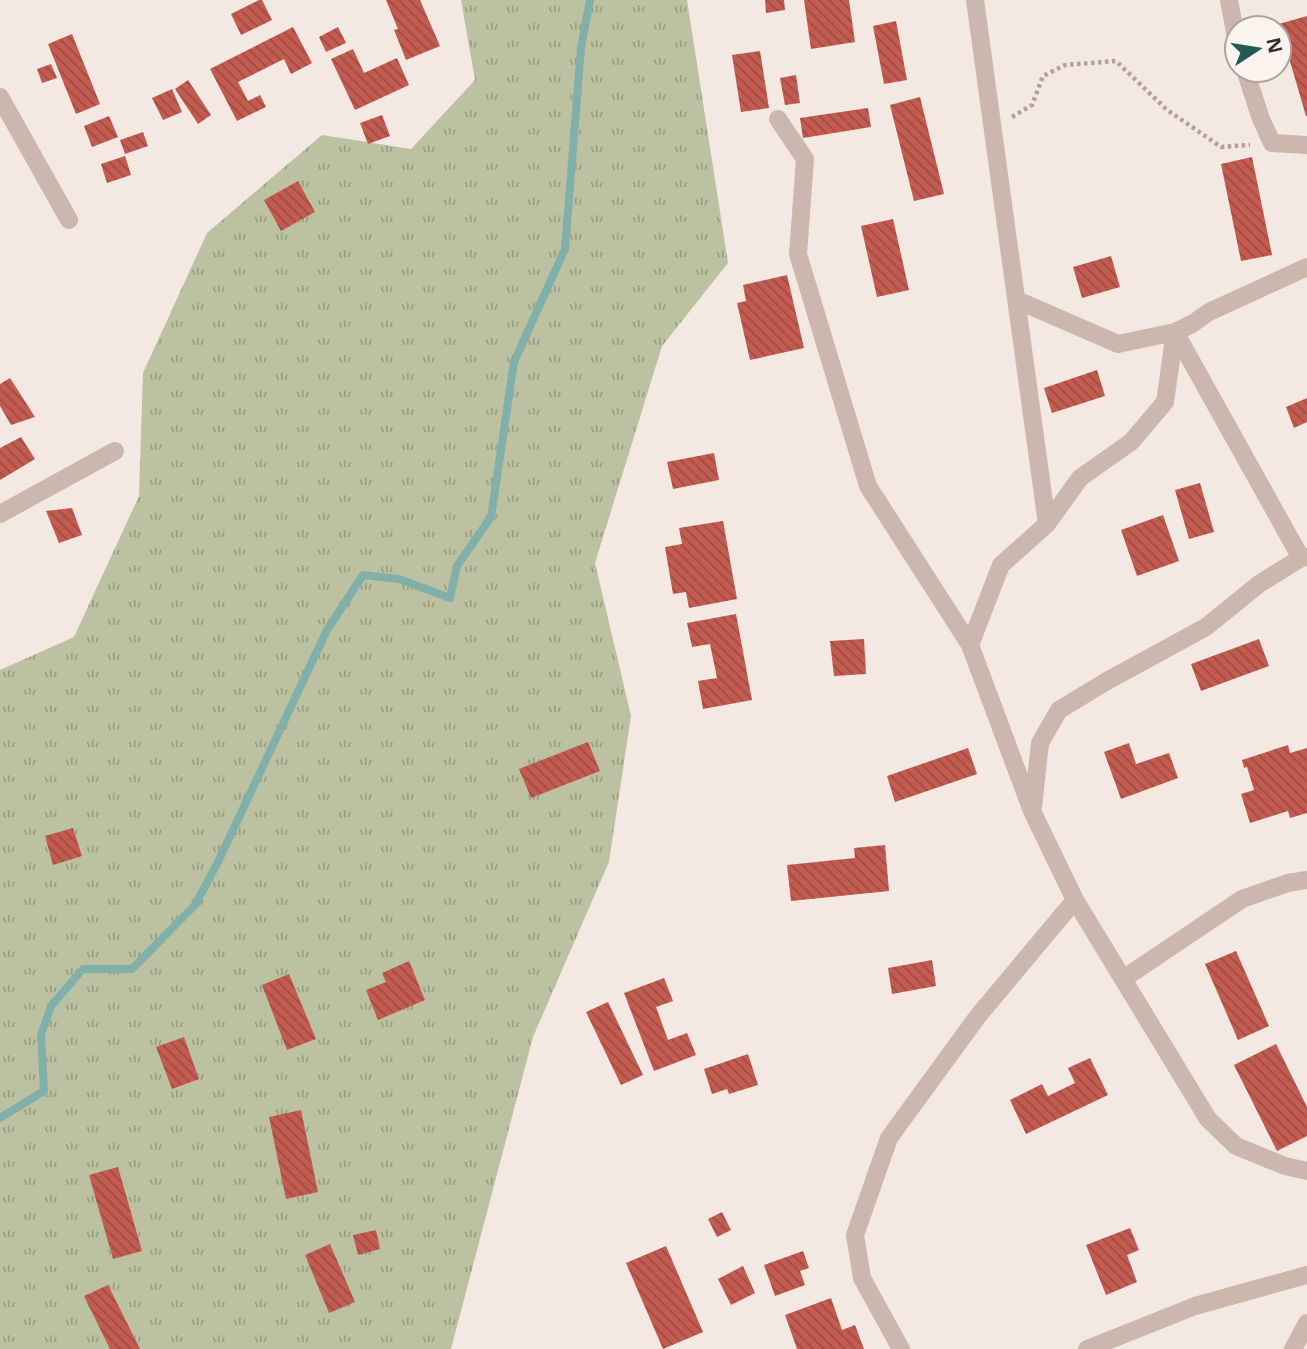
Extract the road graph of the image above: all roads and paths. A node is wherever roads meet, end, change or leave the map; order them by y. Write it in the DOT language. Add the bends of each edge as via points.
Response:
graph roads {
  1 [pos="975,0"];
  2 [pos="1250,84"];
  3 [pos="0,97"];
  4 [pos="778,119"];
  5 [pos="993,129"];
  6 [pos="1272,143"];
  7 [pos="1307,145"];
  8 [pos="69,220"];
  9 [pos="1307,267"];
  10 [pos="1017,300"];
  11 [pos="1175,332"];
  12 [pos="116,451"];
  13 [pos="0,514"];
  14 [pos="1047,524"];
  15 [pos="1304,558"];
  16 [pos="970,645"];
  17 [pos="1032,811"];
  18 [pos="1307,880"];
  19 [pos="1075,900"];
  20 [pos="1123,979"];
  21 [pos="1307,1171"];
  22 [pos="1307,1275"];
  23 [pos="1307,1324"];
  24 [pos="901,1349"];
  25 [pos="1087,1349"];
  26 [pos="1293,1349"];
  1 -- 5 [label="street"];
  2 -- 6 [label="street"];
  3 -- 8 [label="street"];
  4 -- 16 [label="street" via="805,159 798,254 869,486"];
  5 -- 6 [label="path" via="1032,105 1043,76 1065,65 1116,61 1166,109 1221,147"];
  5 -- 10 [label="street"];
  6 -- 7 [label="street"];
  9 -- 11 [label="street"];
  10 -- 11 [label="street" via="1118,344"];
  10 -- 14 [label="street"];
  11 -- 14 [label="street" via="1165,402 1130,442 1080,478"];
  11 -- 15 [label="street"];
  12 -- 13 [label="street"];
  14 -- 16 [label="street" via="1000,565"];
  15 -- 17 [label="street" via="1259,584 1206,627 1059,710 1040,743"];
  16 -- 17 [label="street"];
  17 -- 19 [label="street"];
  18 -- 20 [label="street" via="1242,900"];
  19 -- 20 [label="street"];
  19 -- 24 [label="street" via="978,1016 889,1138 855,1235 862,1278"];
  20 -- 21 [label="street" via="1208,1119 1236,1146"];
  22 -- 25 [label="street" via="1195,1306"];
  23 -- 26 [label="street"];
}
